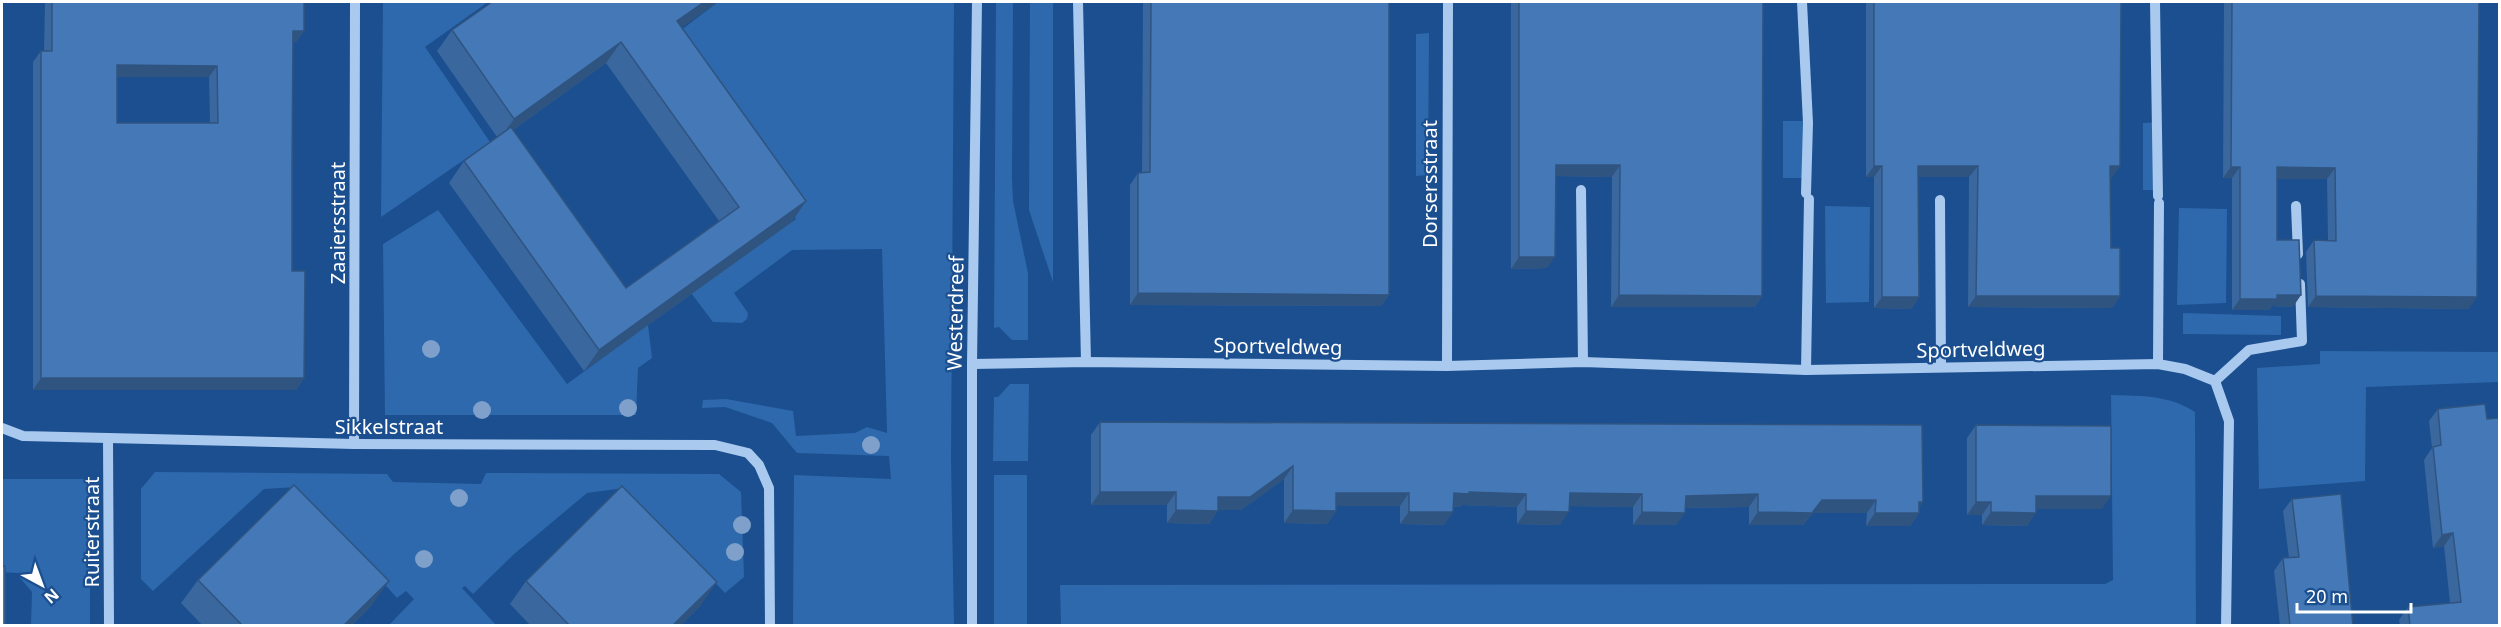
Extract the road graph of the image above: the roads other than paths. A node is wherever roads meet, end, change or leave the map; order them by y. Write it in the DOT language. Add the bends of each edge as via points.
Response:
graph roads {
  1 [pos="355,2"];
  2 [pos="977,2"];
  3 [pos="1078,2"];
  4 [pos="1448,2"];
  5 [pos="1802,2"];
  6 [pos="2155,2"];
  7 [pos="1581,190"];
  8 [pos="1940,200"];
  9 [pos="2296,206"];
  10 [pos="1086,362"];
  11 [pos="1583,362"];
  12 [pos="972,364"];
  13 [pos="2158,364"];
  14 [pos="1447,366"];
  15 [pos="1941,367"];
  16 [pos="1806,370"];
  17 [pos="2215,381"];
  18 [pos="2,429"];
  19 [pos="108,438"];
  20 [pos="354,444"];
  21 [pos="109,626"];
  22 [pos="770,626"];
  23 [pos="972,626"];
  24 [pos="2226,626"];
  1 -- 20 [label="street, Zaaiersstraat"];
  2 -- 12 [label="street, Westerdreef"];
  3 -- 10 [label="street"];
  4 -- 14 [label="street, Dorsersstraat"];
  5 -- 16 [label="street" via="1808,123"];
  6 -- 13 [label="street"];
  7 -- 11 [label="street"];
  8 -- 15 [label="street"];
  9 -- 17 [label="street" via="2302,341 2249,350"];
  10 -- 12 [label="street, Sportveldweg"];
  10 -- 14 [label="street, Sportveldweg"];
  11 -- 14 [label="street, Sportveldweg"];
  11 -- 16 [label="street, Sportveldweg"];
  12 -- 23 [label="street, Westerdreef"];
  13 -- 15 [label="street, Sportveldweg"];
  13 -- 17 [label="street, Sportveldweg"];
  15 -- 16 [label="street, Sportveldweg"];
  17 -- 24 [label="street" via="2229,421"];
  18 -- 19 [label="street, Sikkelstraat" via="23,436"];
  19 -- 20 [label="street, Sikkelstraat"];
  19 -- 21 [label="street, Ruiterstraat"];
  20 -- 22 [label="street, Sikkelstraat" via="715,445 748,453 765,476 770,500"];
}
